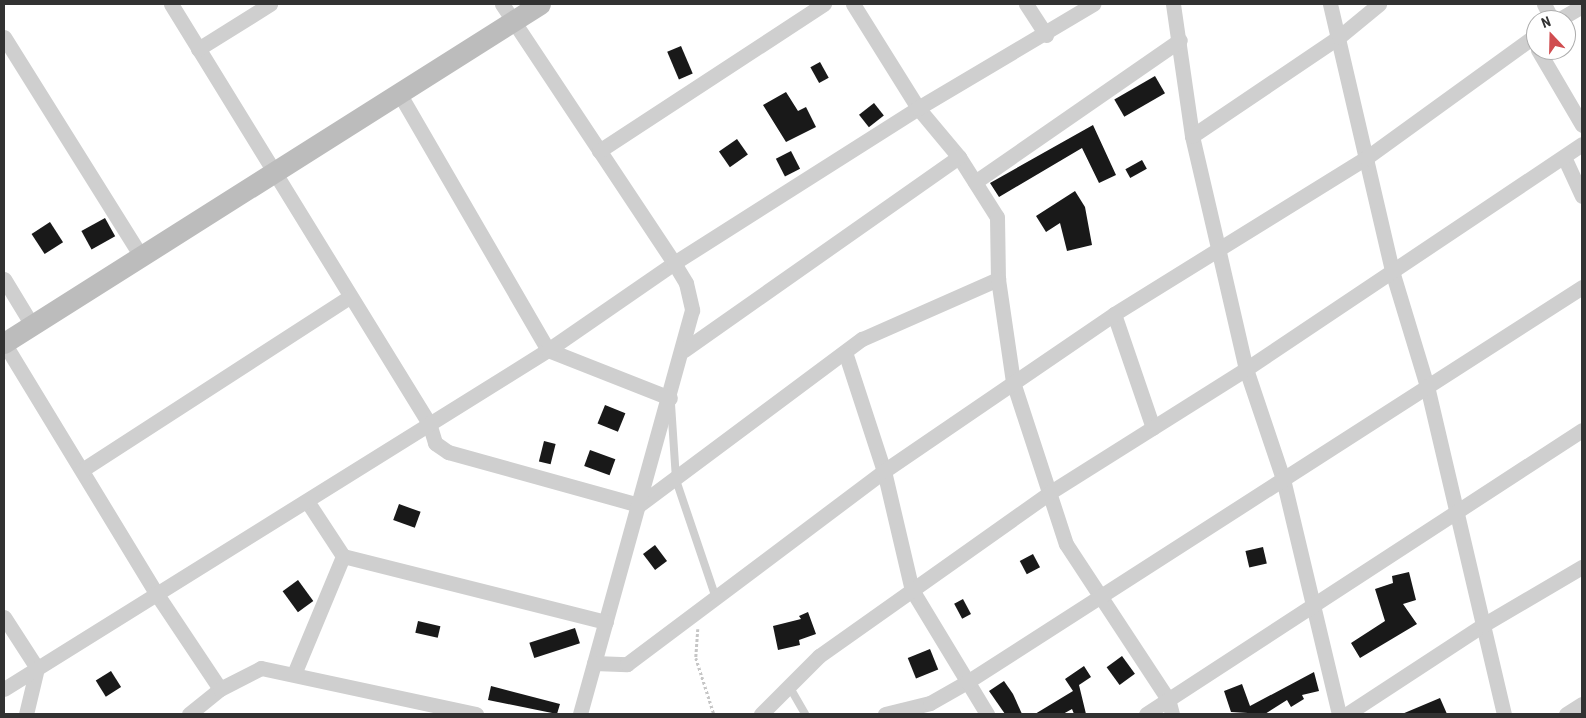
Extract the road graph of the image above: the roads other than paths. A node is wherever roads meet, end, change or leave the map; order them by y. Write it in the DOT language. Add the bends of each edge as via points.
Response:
graph roads {
  1 [pos="171,4"];
  2 [pos="270,4"];
  3 [pos="540,4"];
  4 [pos="824,4"];
  5 [pos="853,4"];
  6 [pos="1026,4"];
  7 [pos="1094,4"];
  8 [pos="1330,4"];
  9 [pos="1379,4"];
  10 [pos="1176,5"];
  11 [pos="507,12"];
  12 [pos="1046,34"];
  13 [pos="4,37"];
  14 [pos="1339,37"];
  15 [pos="1180,40"];
  16 [pos="198,49"];
  17 [pos="1526,49"];
  18 [pos="1546,60"];
  19 [pos="399,93"];
  20 [pos="918,108"];
  21 [pos="1582,125"];
  22 [pos="1192,136"];
  23 [pos="1582,144"];
  24 [pos="598,151"];
  25 [pos="959,157"];
  26 [pos="1564,157"];
  27 [pos="1366,158"];
  28 [pos="274,172"];
  29 [pos="974,182"];
  30 [pos="1582,196"];
  31 [pos="1218,248"];
  32 [pos="141,256"];
  33 [pos="674,263"];
  34 [pos="1392,271"];
  35 [pos="998,279"];
  36 [pos="4,280"];
  37 [pos="1582,287"];
  38 [pos="349,297"];
  39 [pos="1114,314"];
  40 [pos="32,325"];
  41 [pos="4,343"];
  42 [pos="548,350"];
  43 [pos="684,350"];
  44 [pos="846,355"];
  45 [pos="1246,369"];
  46 [pos="1013,382"];
  47 [pos="1427,386"];
  48 [pos="670,398"];
  49 [pos="429,423"];
  50 [pos="1153,428"];
  51 [pos="1582,430"];
  52 [pos="82,470"];
  53 [pos="884,471"];
  54 [pos="1283,479"];
  55 [pos="676,480"];
  56 [pos="1049,492"];
  57 [pos="307,501"];
  58 [pos="640,505"];
  59 [pos="1457,510"];
  60 [pos="344,556"];
  61 [pos="1582,567"];
  62 [pos="912,590"];
  63 [pos="156,593"];
  64 [pos="716,598"];
  65 [pos="1100,599"];
  66 [pos="1313,602"];
  67 [pos="4,617"];
  68 [pos="606,622"];
  69 [pos="1483,625"];
  70 [pos="594,663"];
  71 [pos="37,668"];
  72 [pos="294,674"];
  73 [pos="967,682"];
  74 [pos="789,686"];
  75 [pos="4,689"];
  76 [pos="220,689"];
  77 [pos="1168,699"];
  78 [pos="1582,704"];
  79 [pos="26,714"];
  80 [pos="189,714"];
  81 [pos="476,714"];
  82 [pos="580,714"];
  83 [pos="761,714"];
  84 [pos="805,714"];
  85 [pos="885,714"];
  86 [pos="987,714"];
  87 [pos="1146,714"];
  88 [pos="1172,714"];
  89 [pos="1339,714"];
  90 [pos="1347,714"];
  91 [pos="1504,714"];
  92 [pos="1566,714"];
  1 -- 16 [label="street"];
  2 -- 16 [label="street"];
  3 -- 11 [label="street"];
  4 -- 24 [label="street"];
  5 -- 20 [label="street"];
  6 -- 12 [label="street"];
  7 -- 12 [label="street"];
  8 -- 14 [label="street"];
  9 -- 14 [label="street"];
  10 -- 15 [label="street"];
  11 -- 19 [label="street"];
  11 -- 24 [label="street"];
  12 -- 20 [label="street"];
  13 -- 32 [label="street"];
  14 -- 22 [label="street"];
  14 -- 27 [label="street"];
  15 -- 22 [label="street"];
  15 -- 29 [label="street"];
  16 -- 28 [label="street"];
  17 -- 27 [label="street"];
  18 -- 21 [label="street"];
  19 -- 28 [label="street"];
  19 -- 42 [label="street"];
  20 -- 25 [label="street"];
  20 -- 33 [label="street"];
  22 -- 31 [label="street"];
  23 -- 26 [label="street"];
  24 -- 33 [label="street"];
  25 -- 29 [label="street"];
  25 -- 43 [label="street"];
  26 -- 30 [label="street"];
  26 -- 34 [label="street"];
  27 -- 31 [label="street"];
  27 -- 34 [label="street"];
  28 -- 32 [label="street"];
  28 -- 38 [label="street"];
  29 -- 35 [label="street" via="997,217"];
  31 -- 39 [label="street"];
  31 -- 45 [label="street"];
  32 -- 40 [label="street"];
  33 -- 42 [label="street"];
  33 -- 43 [label="street" via="686,284 692,310"];
  34 -- 45 [label="street"];
  34 -- 47 [label="street"];
  35 -- 44 [label="street" via="862,339"];
  35 -- 46 [label="street"];
  36 -- 40 [label="street"];
  37 -- 47 [label="street"];
  38 -- 49 [label="street"];
  38 -- 52 [label="street"];
  39 -- 46 [label="street"];
  39 -- 50 [label="street"];
  40 -- 41 [label="street"];
  41 -- 52 [label="street"];
  42 -- 48 [label="street"];
  42 -- 49 [label="street"];
  43 -- 48 [label="street"];
  44 -- 53 [label="street"];
  44 -- 55 [label="street"];
  45 -- 50 [label="street"];
  45 -- 54 [label="street"];
  46 -- 53 [label="street"];
  46 -- 56 [label="street" via="1042,461"];
  47 -- 54 [label="street"];
  47 -- 59 [label="street"];
  48 -- 55 [label="lane"];
  48 -- 58 [label="street"];
  49 -- 57 [label="street"];
  49 -- 58 [label="street" via="435,443 448,452"];
  50 -- 56 [label="street"];
  51 -- 59 [label="street"];
  52 -- 63 [label="street"];
  53 -- 62 [label="street"];
  53 -- 64 [label="street"];
  54 -- 65 [label="street"];
  54 -- 66 [label="street"];
  55 -- 58 [label="street"];
  55 -- 64 [label="lane"];
  56 -- 62 [label="street"];
  56 -- 65 [label="street" via="1066,544"];
  57 -- 60 [label="street"];
  57 -- 63 [label="street"];
  58 -- 68 [label="street"];
  59 -- 66 [label="street"];
  59 -- 69 [label="street"];
  60 -- 68 [label="street"];
  60 -- 72 [label="street"];
  61 -- 69 [label="street"];
  62 -- 73 [label="street"];
  62 -- 74 [label="street" via="819,656"];
  63 -- 71 [label="street"];
  63 -- 76 [label="street"];
  64 -- 70 [label="street" via="627,664"];
  65 -- 73 [label="street"];
  65 -- 77 [label="street"];
  66 -- 77 [label="street"];
  66 -- 89 [label="street"];
  67 -- 71 [label="street"];
  68 -- 70 [label="street"];
  69 -- 90 [label="street"];
  69 -- 91 [label="street"];
  70 -- 82 [label="street"];
  71 -- 75 [label="street"];
  71 -- 79 [label="street"];
  72 -- 76 [label="street" via="261,668"];
  72 -- 81 [label="street"];
  73 -- 85 [label="street" via="930,702"];
  73 -- 86 [label="street"];
  74 -- 83 [label="street"];
  74 -- 84 [label="lane"];
  76 -- 80 [label="street"];
  77 -- 87 [label="street"];
  77 -- 88 [label="street"];
  78 -- 92 [label="street"];
}
